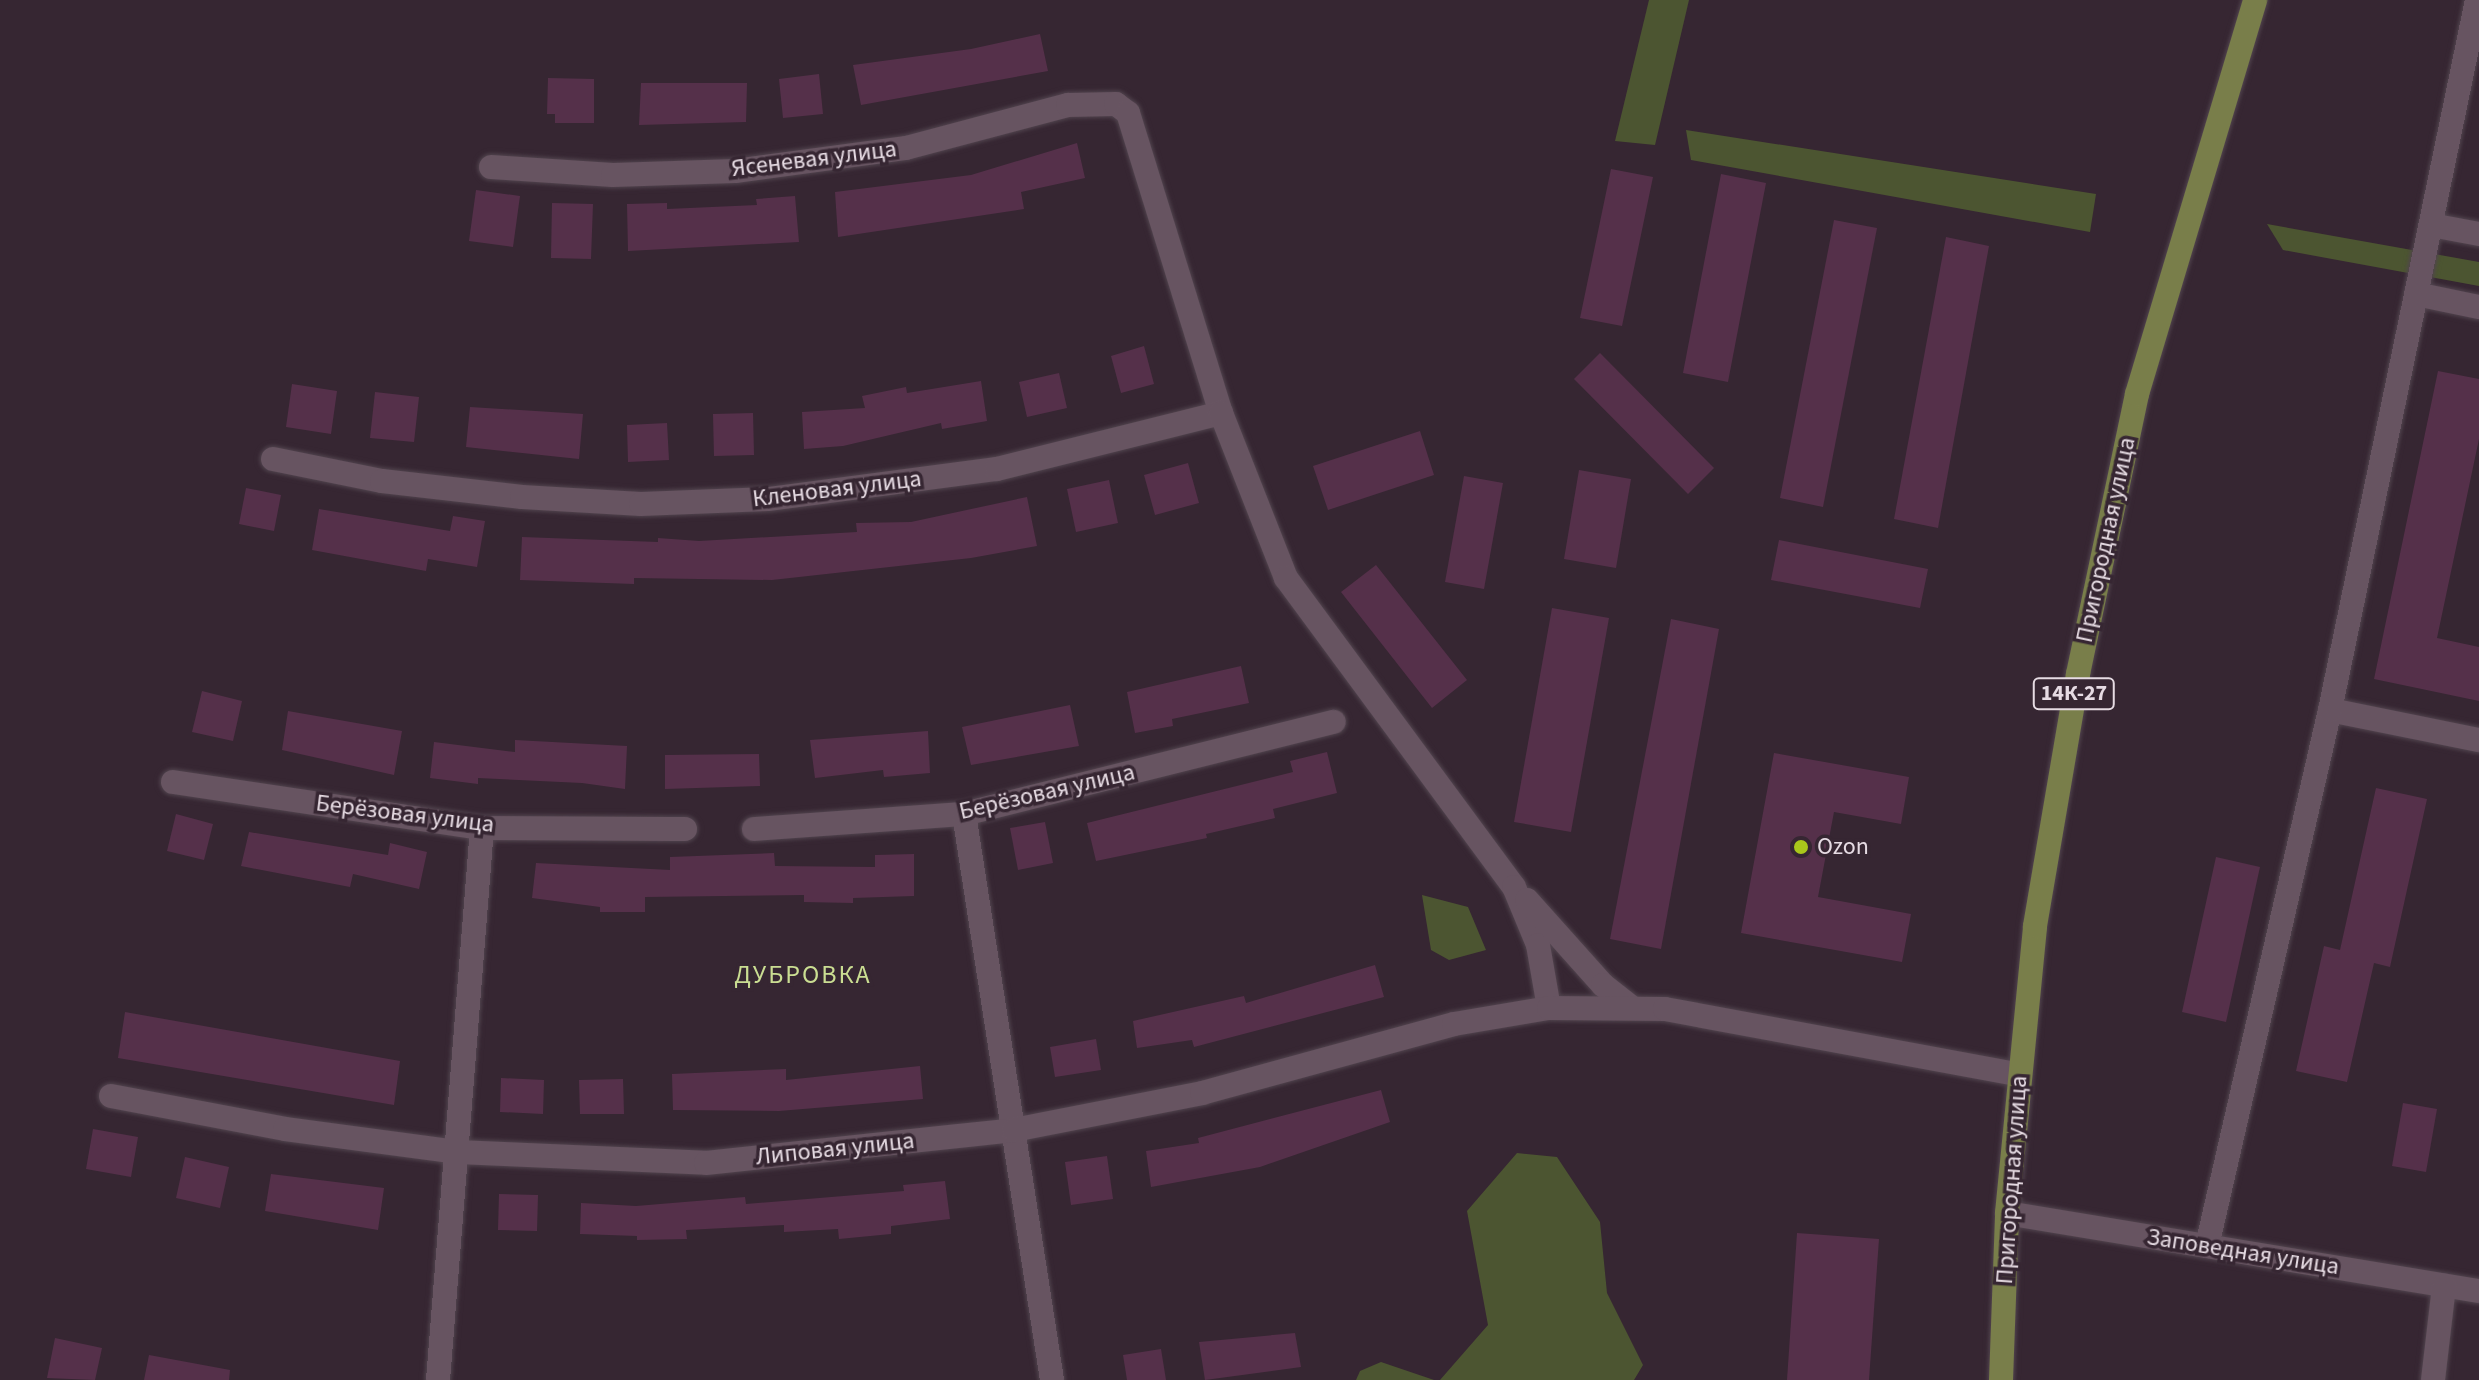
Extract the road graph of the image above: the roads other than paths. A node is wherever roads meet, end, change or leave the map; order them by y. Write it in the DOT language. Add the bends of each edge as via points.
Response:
graph roads {
  1 [pos="2255,0"];
  2 [pos="2477,0"];
  3 [pos="491,167"];
  4 [pos="2431,225"];
  5 [pos="2479,234"];
  6 [pos="2416,294"];
  7 [pos="2479,307"];
  8 [pos="1221,413"];
  9 [pos="273,459"];
  10 [pos="2330,710"];
  11 [pos="1334,722"];
  12 [pos="2479,740"];
  13 [pos="173,782"];
  14 [pos="964,814"];
  15 [pos="482,828"];
  16 [pos="685,829"];
  17 [pos="754,829"];
  18 [pos="1514,887"];
  19 [pos="1631,1007"];
  20 [pos="1549,1008"];
  21 [pos="2020,1075"];
  22 [pos="111,1096"];
  23 [pos="1014,1130"];
  24 [pos="458,1152"];
  25 [pos="2007,1213"];
  26 [pos="2207,1246"];
  27 [pos="2444,1286"];
  28 [pos="2479,1291"];
  29 [pos="438,1380"];
  30 [pos="1052,1380"];
  31 [pos="2001,1380"];
  32 [pos="2433,1380"];
  1 -- 21 [label="main road, Пригородная улица / 14К-27" via="2137,394 2078,674 2035,926"];
  2 -- 4 [label="street"];
  3 -- 8 [label="street, Ясеневая улица" via="613,175 735,171 906,148 1098,100 1116,104 1128,113"];
  4 -- 5 [label="street"];
  4 -- 6 [label="street"];
  6 -- 7 [label="street"];
  6 -- 10 [label="street"];
  8 -- 9 [label="street, Кленовая улица" via="997,469 768,499 641,504 522,497 382,481"];
  8 -- 18 [label="street" via="1286,578"];
  10 -- 12 [label="street"];
  10 -- 26 [label="street"];
  11 -- 14 [label="street, Берёзовая улица"];
  13 -- 15 [label="street, Берёзовая улица"];
  14 -- 17 [label="street, Берёзовая улица"];
  14 -- 23 [label="street"];
  15 -- 16 [label="street, Берёзовая улица"];
  15 -- 24 [label="street"];
  18 -- 19 [label="street" via="1603,985"];
  18 -- 20 [label="street" via="1538,945"];
  19 -- 20 [label="street, Липовая улица"];
  19 -- 21 [label="street, Липовая улица"];
  20 -- 23 [label="street, Липовая улица" via="1454,1024 1202,1093"];
  21 -- 25 [label="main road, Пригородная улица / 14К-27"];
  22 -- 24 [label="street, Липовая улица" via="285,1129"];
  23 -- 24 [label="street, Липовая улица" via="706,1163"];
  23 -- 30 [label="street"];
  24 -- 29 [label="street"];
  25 -- 26 [label="street, Заповедная улица"];
  25 -- 31 [label="main road, Пригородная улица / 14К-27"];
  26 -- 27 [label="street, Заповедная улица"];
  27 -- 28 [label="street, Заповедная улица"];
  27 -- 32 [label="street"];
}
